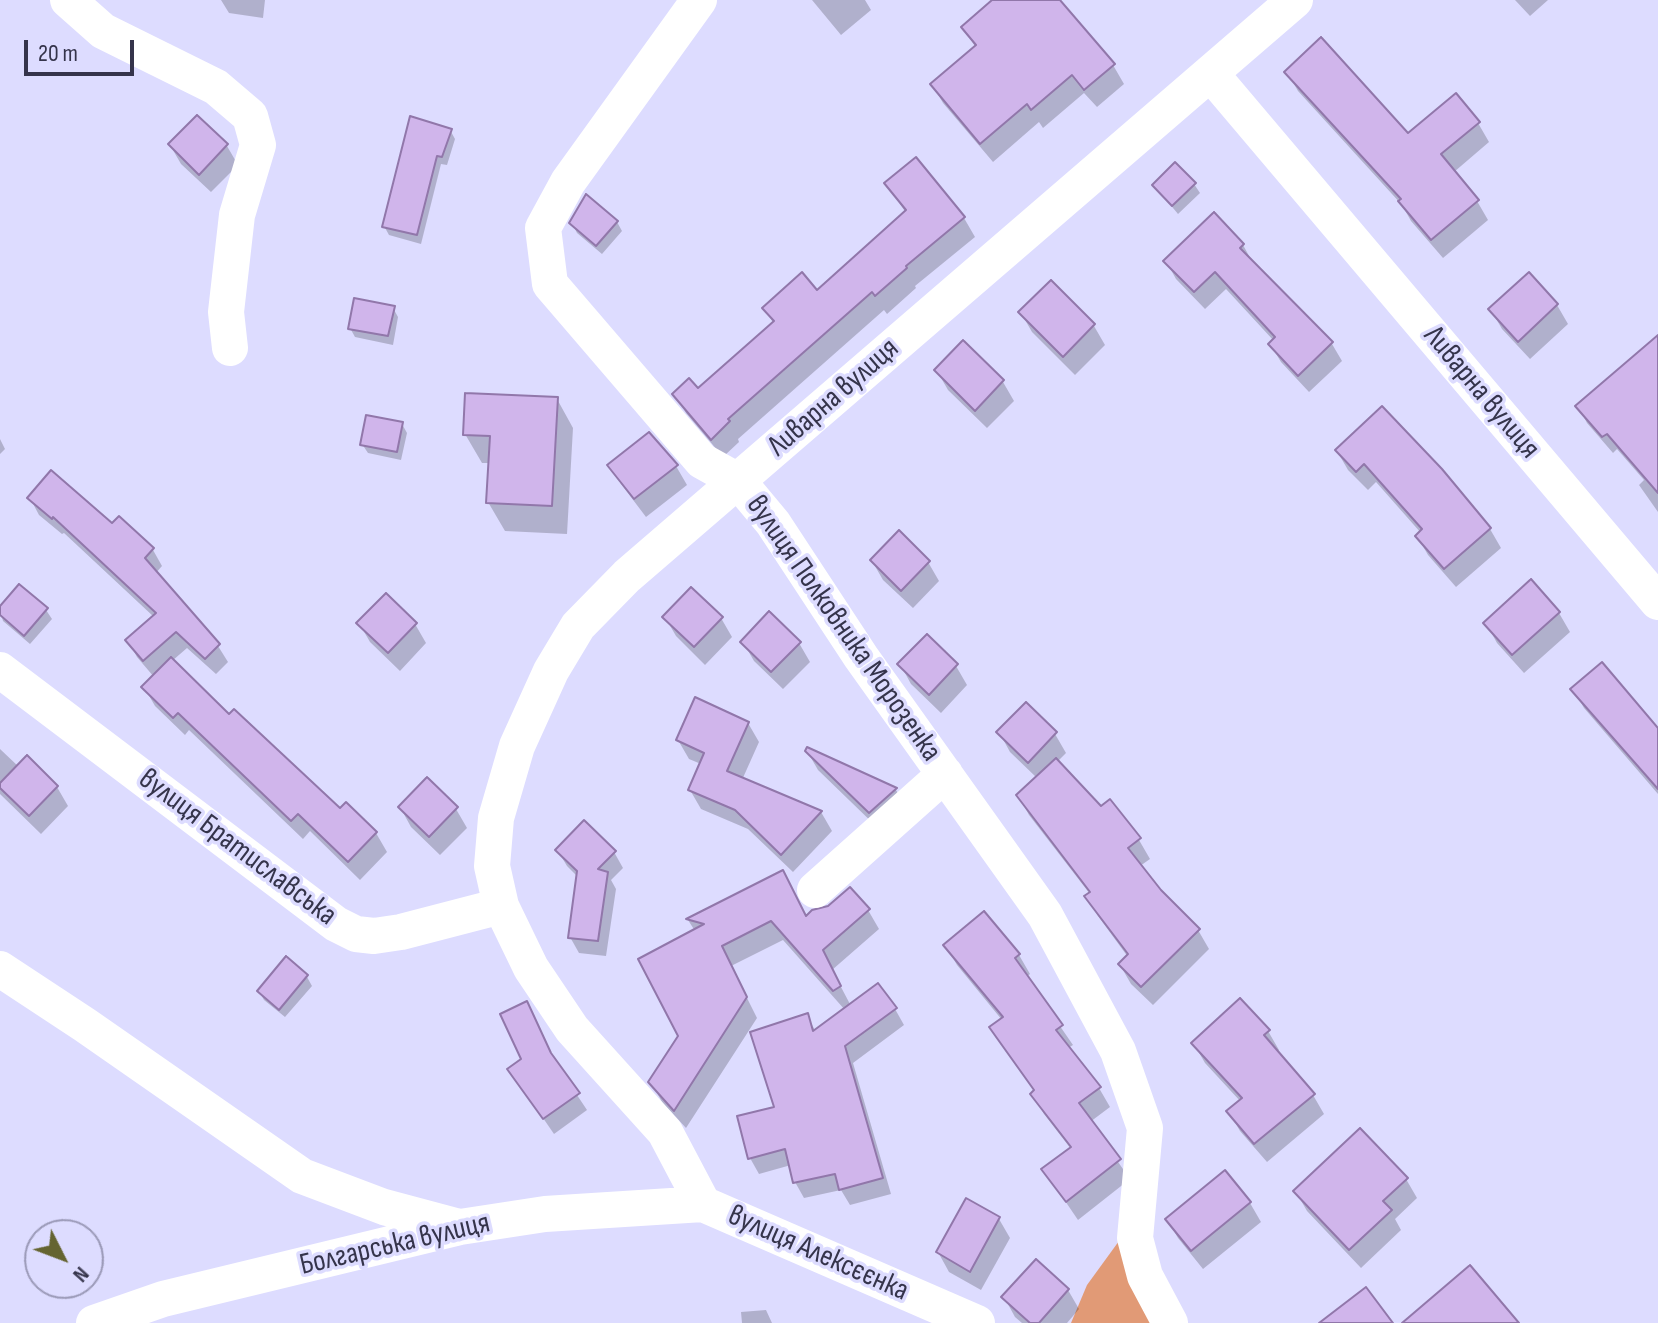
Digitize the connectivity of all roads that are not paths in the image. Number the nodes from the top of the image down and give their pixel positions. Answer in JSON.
{"nodes":[{"id":1,"x":68,"y":0,"type":"edge"},
{"id":2,"x":699,"y":0,"type":"edge"},
{"id":3,"x":1295,"y":0,"type":"edge"},
{"id":4,"x":1211,"y":74,"type":"junction"},
{"id":5,"x":230,"y":348,"type":"dead end"},
{"id":6,"x":738,"y":481,"type":"junction"},
{"id":7,"x":1658,"y":602,"type":"edge"},
{"id":8,"x":0,"y":670,"type":"edge"},
{"id":9,"x":945,"y":774,"type":"junction"},
{"id":10,"x":815,"y":890,"type":"dead end"},
{"id":11,"x":501,"y":906,"type":"junction"},
{"id":12,"x":0,"y":969,"type":"edge"},
{"id":13,"x":703,"y":1204,"type":"junction"},
{"id":14,"x":460,"y":1227,"type":"junction"},
{"id":15,"x":94,"y":1323,"type":"edge"},
{"id":16,"x":977,"y":1323,"type":"edge"},
{"id":17,"x":1170,"y":1323,"type":"edge"}],
"edges":[{"from":1,"to":5,"type":"street"},
{"from":2,"to":6,"type":"street","name":"вулиця Полковника Морозенка"},
{"from":3,"to":4,"type":"street","name":"Ливарна вулиця"},
{"from":4,"to":6,"type":"street","name":"Ливарна вулиця"},
{"from":4,"to":7,"type":"street","name":"Ливарна вулиця"},
{"from":6,"to":9,"type":"street","name":"вулиця Полковника Морозенка"},
{"from":6,"to":11,"type":"street","name":"Ливарна вулиця"},
{"from":8,"to":11,"type":"street","name":"вулиця Братиславська"},
{"from":9,"to":10,"type":"street"},
{"from":9,"to":17,"type":"street","name":"вулиця Полковника Морозенка"},
{"from":11,"to":13,"type":"street","name":"Ливарна вулиця"},
{"from":12,"to":14,"type":"street"},
{"from":13,"to":14,"type":"street","name":"Болгарська вулиця"},
{"from":13,"to":16,"type":"street","name":"вулиця Алексєєнка"},
{"from":14,"to":15,"type":"street","name":"Болгарська вулиця"}]}
